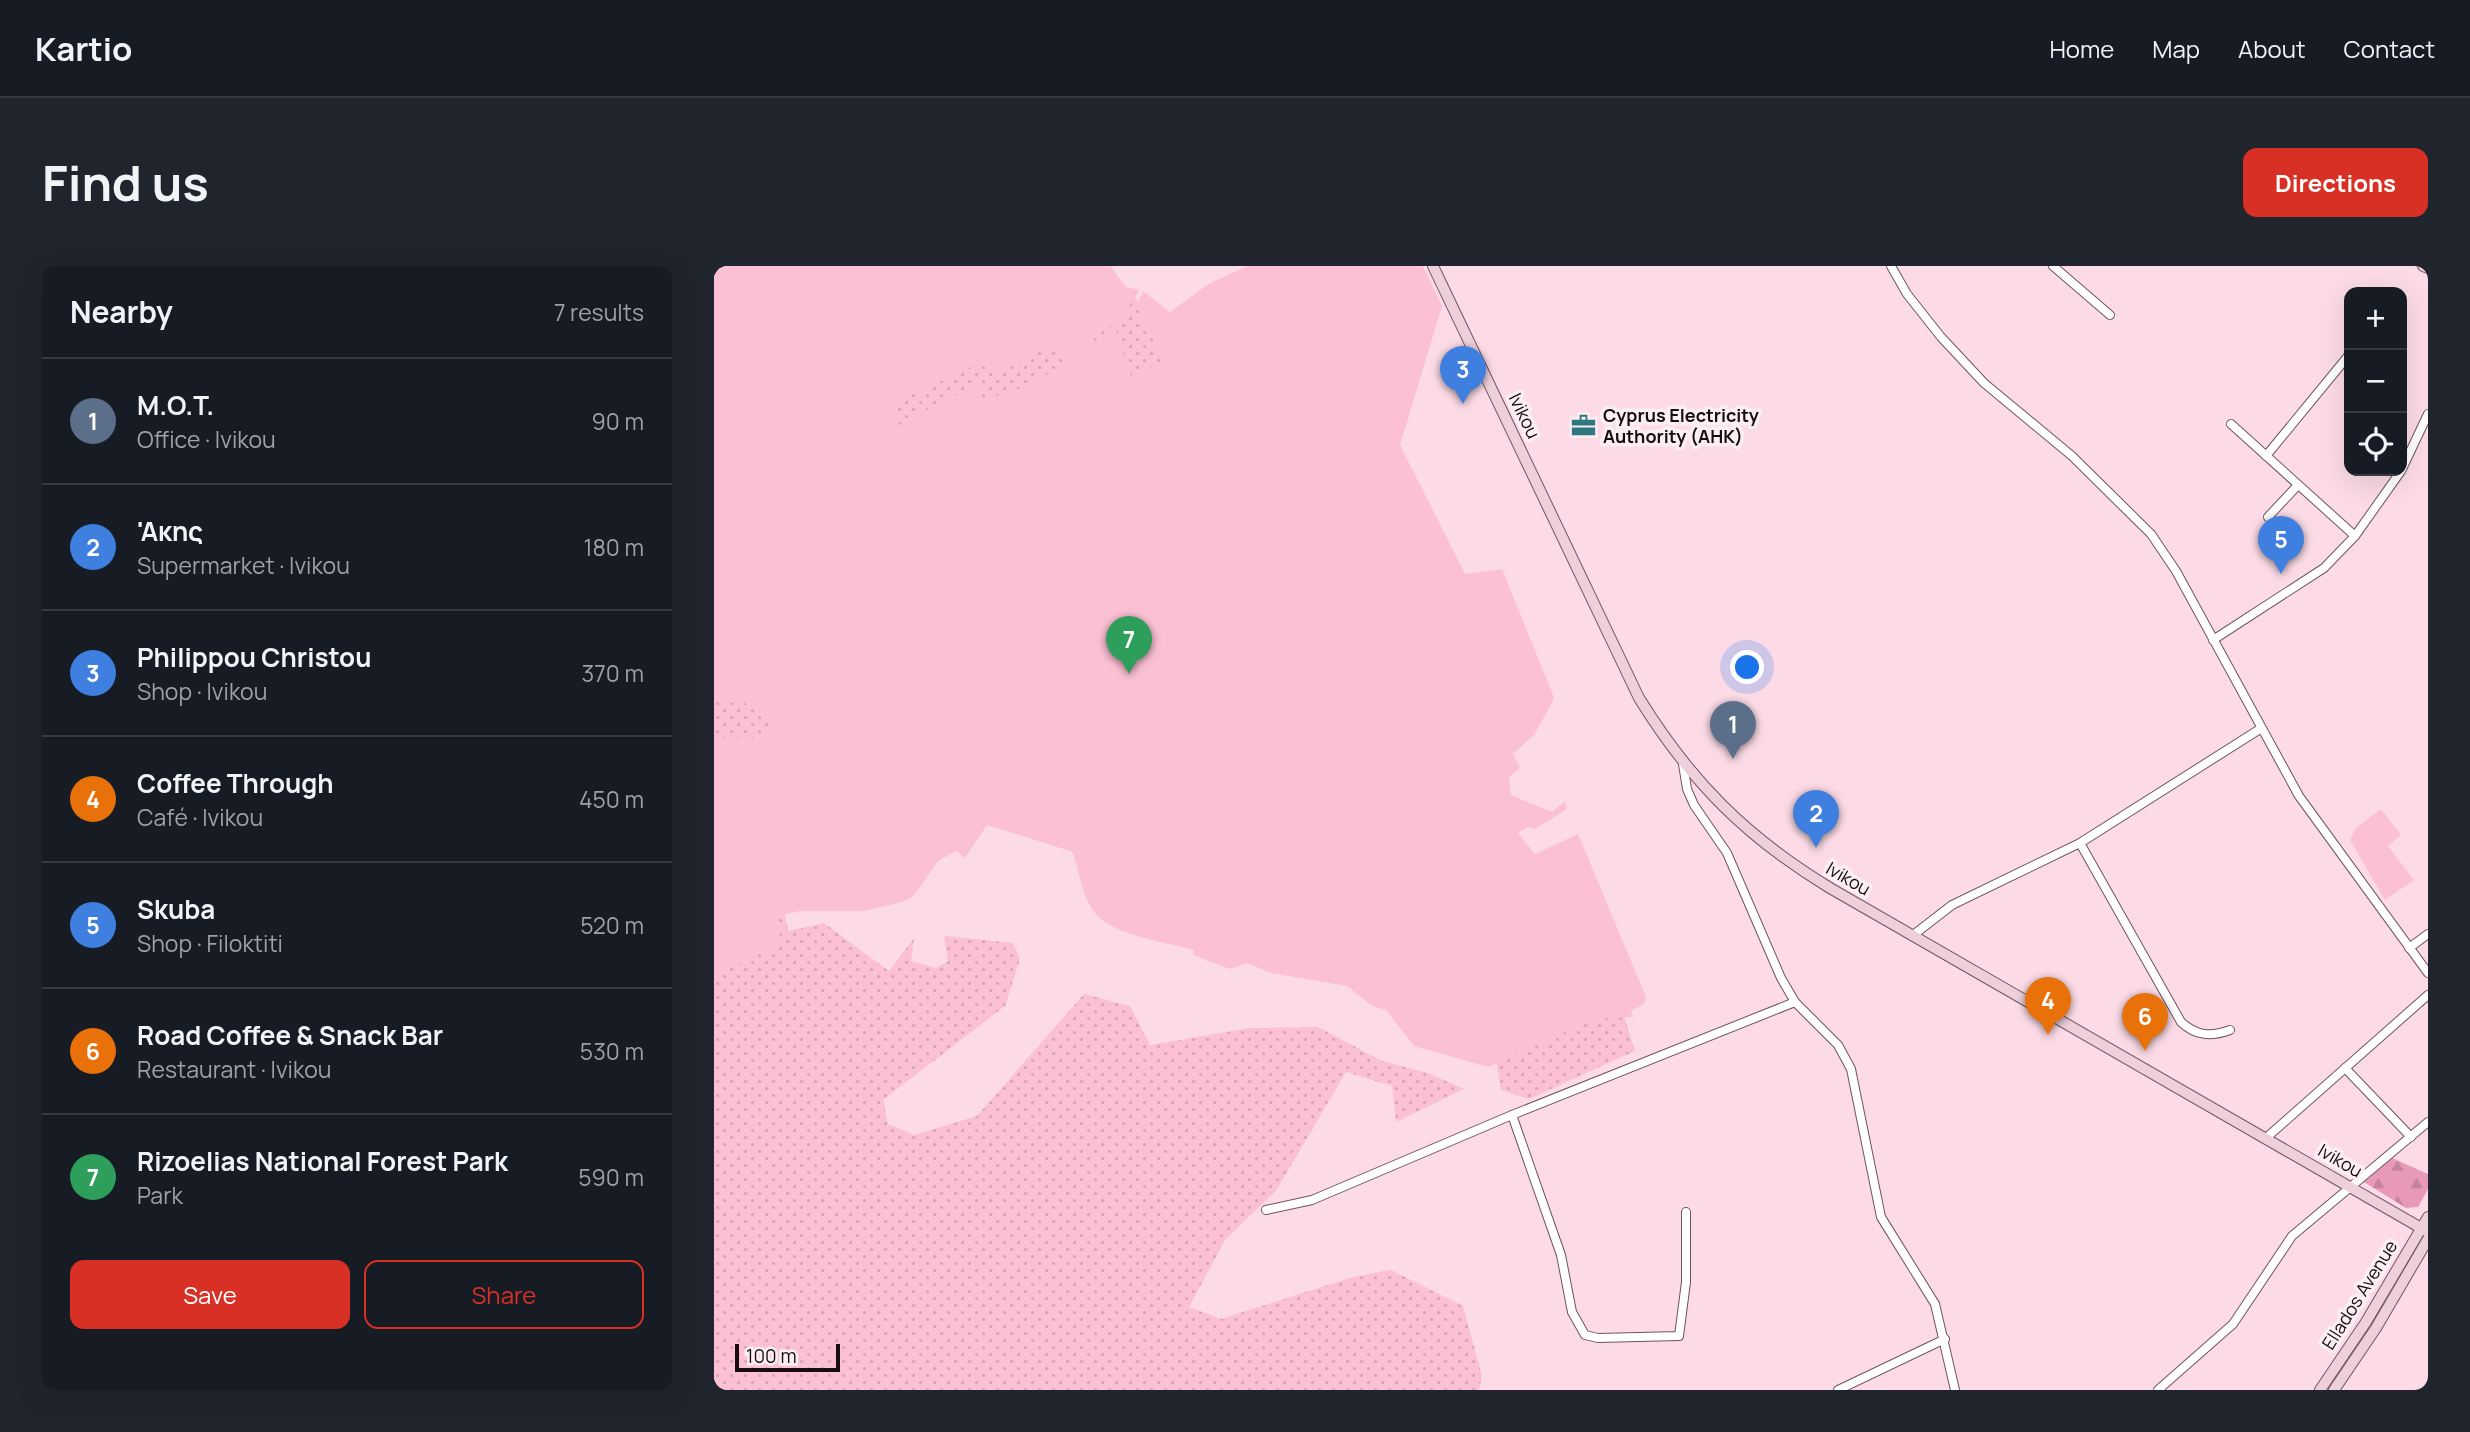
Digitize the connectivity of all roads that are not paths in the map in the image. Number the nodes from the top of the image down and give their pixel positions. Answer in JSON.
{"nodes":[{"id":1,"x":1433,"y":266,"type":"edge"},
{"id":2,"x":1891,"y":266,"type":"edge"},
{"id":3,"x":2053,"y":266,"type":"edge"},
{"id":4,"x":2423,"y":266,"type":"edge"},
{"id":5,"x":2428,"y":268,"type":"edge"},
{"id":6,"x":2110,"y":315,"type":"dead end"},
{"id":7,"x":2344,"y":361,"type":"edge"},
{"id":8,"x":2428,"y":414,"type":"edge"},
{"id":9,"x":2231,"y":424,"type":"dead end"},
{"id":10,"x":2266,"y":456,"type":"junction"},
{"id":11,"x":2407,"y":458,"type":"edge"},
{"id":12,"x":2397,"y":476,"type":"edge"},
{"id":13,"x":2298,"y":485,"type":"junction"},
{"id":14,"x":2267,"y":517,"type":"dead end"},
{"id":15,"x":2355,"y":536,"type":"junction"},
{"id":16,"x":2213,"y":640,"type":"junction"},
{"id":17,"x":2260,"y":729,"type":"junction"},
{"id":18,"x":1683,"y":764,"type":"junction"},
{"id":19,"x":2080,"y":843,"type":"junction"},
{"id":20,"x":2428,"y":933,"type":"edge"},
{"id":21,"x":1912,"y":936,"type":"junction"},
{"id":22,"x":2409,"y":948,"type":"junction"},
{"id":23,"x":2428,"y":973,"type":"edge"},
{"id":24,"x":2428,"y":995,"type":"edge"},
{"id":25,"x":1795,"y":1002,"type":"junction"},
{"id":26,"x":2230,"y":1030,"type":"dead end"},
{"id":27,"x":2345,"y":1068,"type":"junction"},
{"id":28,"x":1512,"y":1115,"type":"junction"},
{"id":29,"x":2428,"y":1122,"type":"edge"},
{"id":30,"x":2411,"y":1137,"type":"junction"},
{"id":31,"x":2266,"y":1138,"type":"junction"},
{"id":32,"x":2352,"y":1188,"type":"junction"},
{"id":33,"x":1266,"y":1210,"type":"dead end"},
{"id":34,"x":1686,"y":1212,"type":"dead end"},
{"id":35,"x":2428,"y":1217,"type":"edge"},
{"id":36,"x":2425,"y":1230,"type":"edge"},
{"id":37,"x":2428,"y":1239,"type":"edge"},
{"id":38,"x":1945,"y":1339,"type":"junction"},
{"id":39,"x":1838,"y":1390,"type":"edge"},
{"id":40,"x":1955,"y":1390,"type":"edge"},
{"id":41,"x":2158,"y":1390,"type":"edge"},
{"id":42,"x":2320,"y":1390,"type":"edge"},
{"id":43,"x":2334,"y":1390,"type":"edge"}],
"edges":[{"from":1,"to":18,"type":"street","name":"Ivikou"},
{"from":2,"to":16,"type":"street"},
{"from":3,"to":6,"type":"street"},
{"from":4,"to":5,"type":"street"},
{"from":7,"to":10,"type":"street"},
{"from":8,"to":11,"type":"street"},
{"from":9,"to":10,"type":"street"},
{"from":10,"to":13,"type":"street"},
{"from":12,"to":15,"type":"street"},
{"from":13,"to":14,"type":"street"},
{"from":13,"to":15,"type":"street"},
{"from":15,"to":16,"type":"street"},
{"from":16,"to":17,"type":"street"},
{"from":17,"to":19,"type":"street"},
{"from":17,"to":22,"type":"street"},
{"from":18,"to":21,"type":"street","name":"Ivikou"},
{"from":18,"to":25,"type":"street"},
{"from":19,"to":21,"type":"street"},
{"from":19,"to":26,"type":"street"},
{"from":20,"to":22,"type":"street"},
{"from":21,"to":31,"type":"street","name":"Ivikou"},
{"from":22,"to":23,"type":"street"},
{"from":24,"to":27,"type":"street"},
{"from":25,"to":28,"type":"street"},
{"from":25,"to":38,"type":"street"},
{"from":27,"to":30,"type":"street"},
{"from":27,"to":31,"type":"street"},
{"from":28,"to":33,"type":"street"},
{"from":28,"to":34,"type":"street"},
{"from":29,"to":30,"type":"street"},
{"from":30,"to":32,"type":"street"},
{"from":31,"to":32,"type":"street","name":"Ivikou"},
{"from":32,"to":36,"type":"street","name":"Ivikou"},
{"from":32,"to":41,"type":"street"},
{"from":35,"to":36,"type":"street","name":"Ellados Avenue"},
{"from":36,"to":42,"type":"street","name":"Ellados Avenue"},
{"from":37,"to":43,"type":"street","name":"Ellados Avenue"},
{"from":38,"to":39,"type":"street"},
{"from":38,"to":40,"type":"street"}]}
